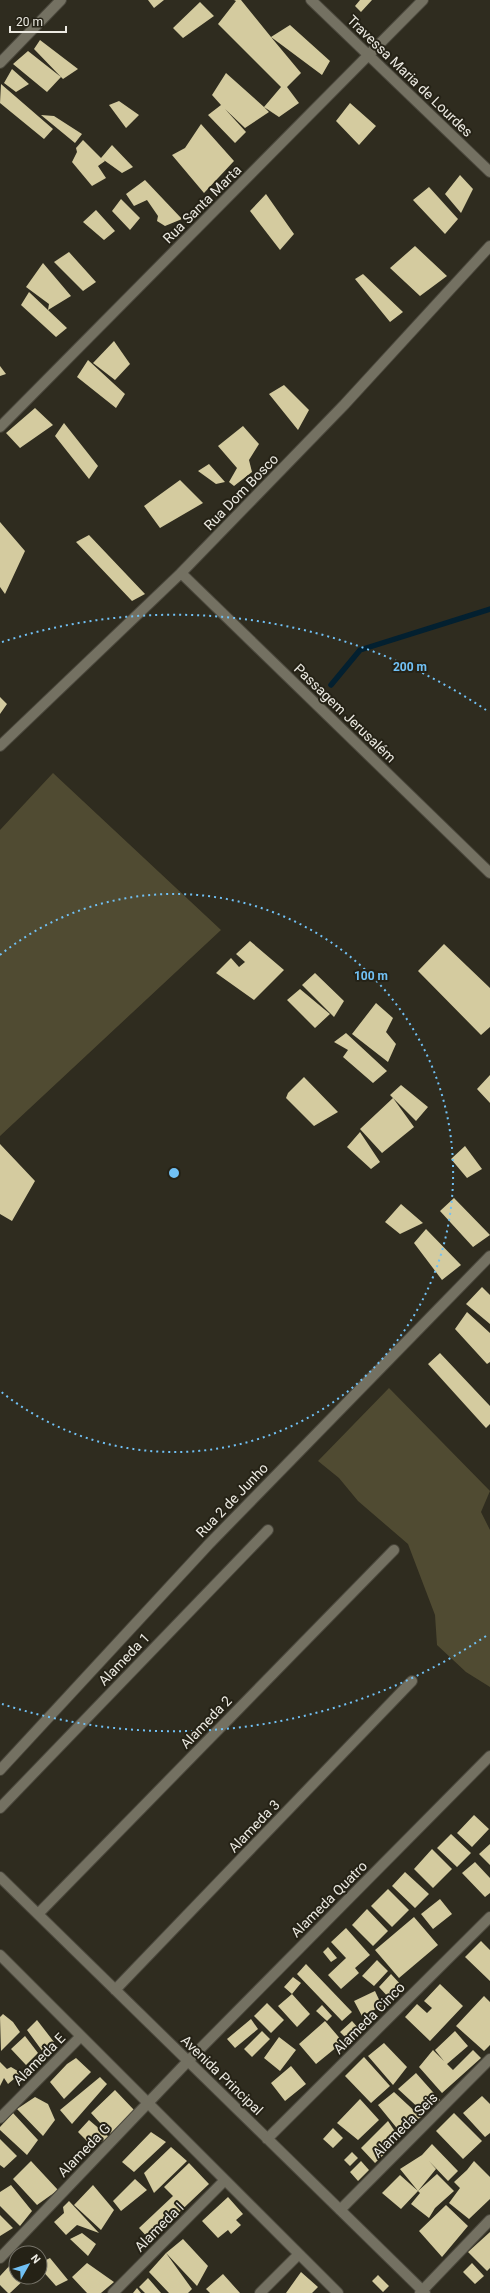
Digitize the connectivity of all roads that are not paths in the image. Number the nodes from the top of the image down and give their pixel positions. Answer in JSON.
{"nodes":[{"id":1,"x":61,"y":0,"type":"edge"},
{"id":2,"x":311,"y":0,"type":"edge"},
{"id":3,"x":423,"y":0,"type":"edge"},
{"id":4,"x":368,"y":56,"type":"junction"},
{"id":5,"x":0,"y":63,"type":"edge"},
{"id":6,"x":490,"y":172,"type":"edge"},
{"id":7,"x":490,"y":246,"type":"edge"},
{"id":8,"x":0,"y":427,"type":"edge"},
{"id":9,"x":181,"y":573,"type":"junction"},
{"id":10,"x":0,"y":746,"type":"edge"},
{"id":11,"x":490,"y":873,"type":"edge"},
{"id":12,"x":490,"y":1256,"type":"edge"},
{"id":13,"x":268,"y":1530,"type":"dead end"},
{"id":14,"x":394,"y":1550,"type":"dead end"},
{"id":15,"x":412,"y":1681,"type":"dead end"},
{"id":16,"x":490,"y":1756,"type":"edge"},
{"id":17,"x":0,"y":1770,"type":"edge"},
{"id":18,"x":0,"y":1808,"type":"edge"},
{"id":19,"x":0,"y":1877,"type":"edge"},
{"id":20,"x":38,"y":1914,"type":"junction"},
{"id":21,"x":490,"y":1916,"type":"edge"},
{"id":22,"x":0,"y":1956,"type":"edge"},
{"id":23,"x":115,"y":1990,"type":"junction"},
{"id":24,"x":81,"y":2036,"type":"junction"},
{"id":25,"x":490,"y":2059,"type":"edge"},
{"id":26,"x":188,"y":2061,"type":"junction"},
{"id":27,"x":149,"y":2104,"type":"junction"},
{"id":28,"x":0,"y":2118,"type":"edge"},
{"id":29,"x":267,"y":2139,"type":"junction"},
{"id":30,"x":225,"y":2180,"type":"junction"},
{"id":31,"x":340,"y":2210,"type":"junction"},
{"id":32,"x":490,"y":2220,"type":"edge"},
{"id":33,"x":299,"y":2254,"type":"junction"},
{"id":34,"x":0,"y":2258,"type":"edge"},
{"id":35,"x":423,"y":2292,"type":"edge"},
{"id":36,"x":113,"y":2293,"type":"edge"},
{"id":37,"x":260,"y":2293,"type":"edge"},
{"id":38,"x":338,"y":2293,"type":"edge"}],
"edges":[{"from":1,"to":5,"type":"street"},
{"from":2,"to":4,"type":"street","name":"Travessa Maria de Lourdes"},
{"from":3,"to":4,"type":"street","name":"Rua Santa Marta"},
{"from":4,"to":6,"type":"street","name":"Travessa Maria de Lourdes"},
{"from":4,"to":8,"type":"street","name":"Rua Santa Marta"},
{"from":7,"to":9,"type":"street","name":"Rua Dom Bosco"},
{"from":9,"to":10,"type":"street","name":"Rua Dom Bosco"},
{"from":9,"to":11,"type":"street","name":"Passagem Jerusalém"},
{"from":12,"to":17,"type":"street","name":"Rua 2 de Junho"},
{"from":13,"to":18,"type":"street","name":"Alameda 1"},
{"from":14,"to":20,"type":"street","name":"Alameda 2"},
{"from":15,"to":23,"type":"street","name":"Alameda 3"},
{"from":16,"to":26,"type":"street","name":"Alameda Quatro"},
{"from":19,"to":20,"type":"street","name":"Avenida Principal"},
{"from":20,"to":23,"type":"street","name":"Avenida Principal"},
{"from":21,"to":29,"type":"street","name":"Alameda Cinco"},
{"from":22,"to":24,"type":"street"},
{"from":23,"to":26,"type":"street","name":"Avenida Principal"},
{"from":24,"to":27,"type":"street"},
{"from":24,"to":28,"type":"street","name":"Alameda E"},
{"from":25,"to":31,"type":"street","name":"Alameda Seis"},
{"from":26,"to":27,"type":"street","name":"Alameda G"},
{"from":26,"to":29,"type":"street","name":"Avenida Principal"},
{"from":27,"to":30,"type":"street"},
{"from":27,"to":34,"type":"street","name":"Alameda G"},
{"from":29,"to":31,"type":"street","name":"Avenida Principal"},
{"from":30,"to":33,"type":"street"},
{"from":30,"to":36,"type":"street","name":"Alameda I"},
{"from":31,"to":35,"type":"street","name":"Avenida Principal"},
{"from":32,"to":35,"type":"street"},
{"from":33,"to":37,"type":"street"},
{"from":33,"to":38,"type":"street"}]}
